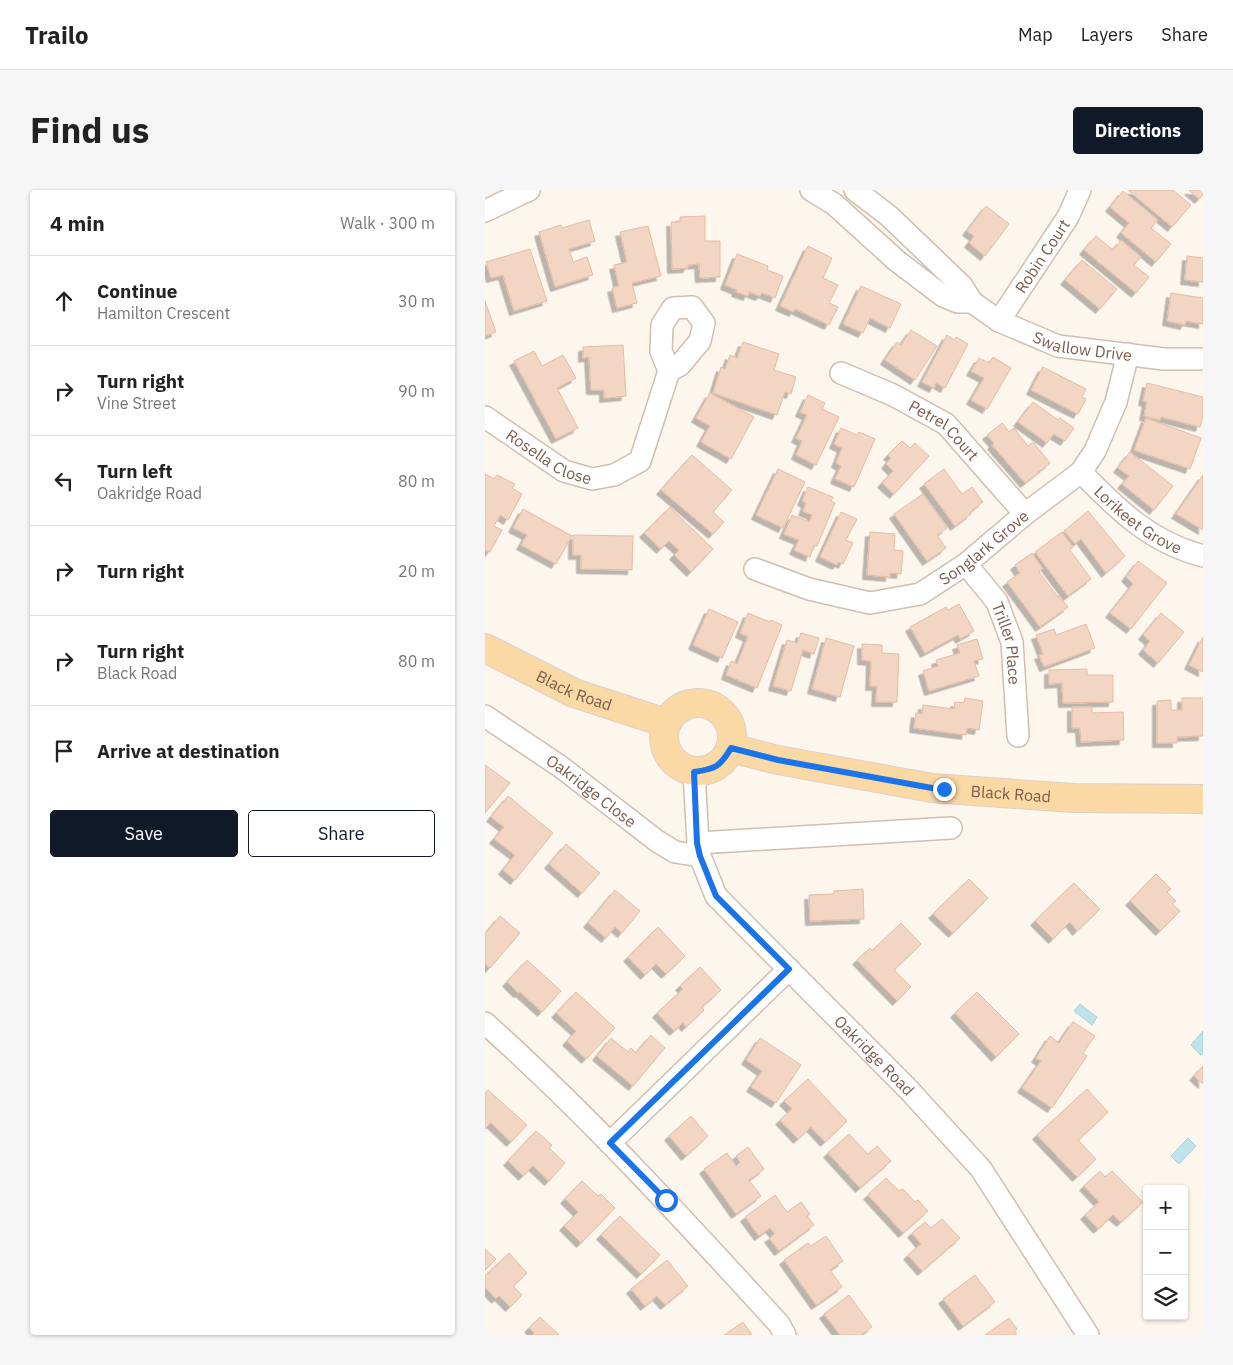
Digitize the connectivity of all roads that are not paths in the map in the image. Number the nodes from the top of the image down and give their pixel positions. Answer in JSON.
{"nodes":[{"id":1,"x":529,"y":190,"type":"edge"},
{"id":2,"x":811,"y":190,"type":"edge"},
{"id":3,"x":855,"y":190,"type":"edge"},
{"id":4,"x":1080,"y":190,"type":"edge"},
{"id":5,"x":485,"y":211,"type":"edge"},
{"id":6,"x":972,"y":302,"type":"junction"},
{"id":7,"x":999,"y":321,"type":"junction"},
{"id":8,"x":1128,"y":354,"type":"junction"},
{"id":9,"x":1203,"y":359,"type":"edge"},
{"id":10,"x":669,"y":371,"type":"dead end"},
{"id":11,"x":841,"y":373,"type":"dead end"},
{"id":12,"x":485,"y":417,"type":"edge"},
{"id":13,"x":1081,"y":472,"type":"junction"},
{"id":14,"x":1025,"y":514,"type":"junction"},
{"id":15,"x":1203,"y":556,"type":"edge"},
{"id":16,"x":966,"y":564,"type":"junction"},
{"id":17,"x":755,"y":569,"type":"dead end"},
{"id":18,"x":485,"y":648,"type":"edge"},
{"id":19,"x":485,"y":716,"type":"edge"},
{"id":20,"x":667,"y":723,"type":"junction"},
{"id":21,"x":1018,"y":736,"type":"dead end"},
{"id":22,"x":731,"y":748,"type":"junction"},
{"id":23,"x":694,"y":772,"type":"junction"},
{"id":24,"x":1203,"y":799,"type":"edge"},
{"id":25,"x":951,"y":828,"type":"dead end"},
{"id":26,"x":699,"y":850,"type":"junction"},
{"id":27,"x":789,"y":969,"type":"junction"},
{"id":28,"x":485,"y":1023,"type":"edge"},
{"id":29,"x":610,"y":1143,"type":"junction"},
{"id":30,"x":785,"y":1335,"type":"edge"},
{"id":31,"x":1087,"y":1335,"type":"edge"}],
"edges":[{"from":1,"to":5,"type":"street"},
{"from":2,"to":6,"type":"street","name":"Swallow Drive"},
{"from":3,"to":6,"type":"street","name":"Swallow Drive"},
{"from":4,"to":7,"type":"street","name":"Robin Court"},
{"from":6,"to":7,"type":"street","name":"Swallow Drive"},
{"from":7,"to":8,"type":"street","name":"Swallow Drive"},
{"from":8,"to":9,"type":"street","name":"Swallow Drive"},
{"from":8,"to":13,"type":"street","name":"Songlark Grove"},
{"from":10,"to":12,"type":"street","name":"Rosella Close"},
{"from":11,"to":14,"type":"street","name":"Petrel Court"},
{"from":13,"to":14,"type":"street","name":"Songlark Grove"},
{"from":13,"to":15,"type":"street","name":"Lorikeet Grove"},
{"from":14,"to":16,"type":"street","name":"Songlark Grove"},
{"from":16,"to":17,"type":"street","name":"Songlark Grove"},
{"from":16,"to":21,"type":"street","name":"Triller Place"},
{"from":18,"to":20,"type":"main road","name":"Black Road"},
{"from":19,"to":26,"type":"street","name":"Oakridge Close"},
{"from":20,"to":22,"type":"main road"},
{"from":20,"to":23,"type":"main road"},
{"from":22,"to":23,"type":"main road"},
{"from":22,"to":24,"type":"main road","name":"Black Road"},
{"from":23,"to":26,"type":"street","name":"Oakridge Road"},
{"from":25,"to":26,"type":"street"},
{"from":26,"to":27,"type":"street","name":"Oakridge Road"},
{"from":27,"to":29,"type":"street"},
{"from":27,"to":31,"type":"street","name":"Oakridge Road"},
{"from":28,"to":29,"type":"street"},
{"from":29,"to":30,"type":"street"}]}
